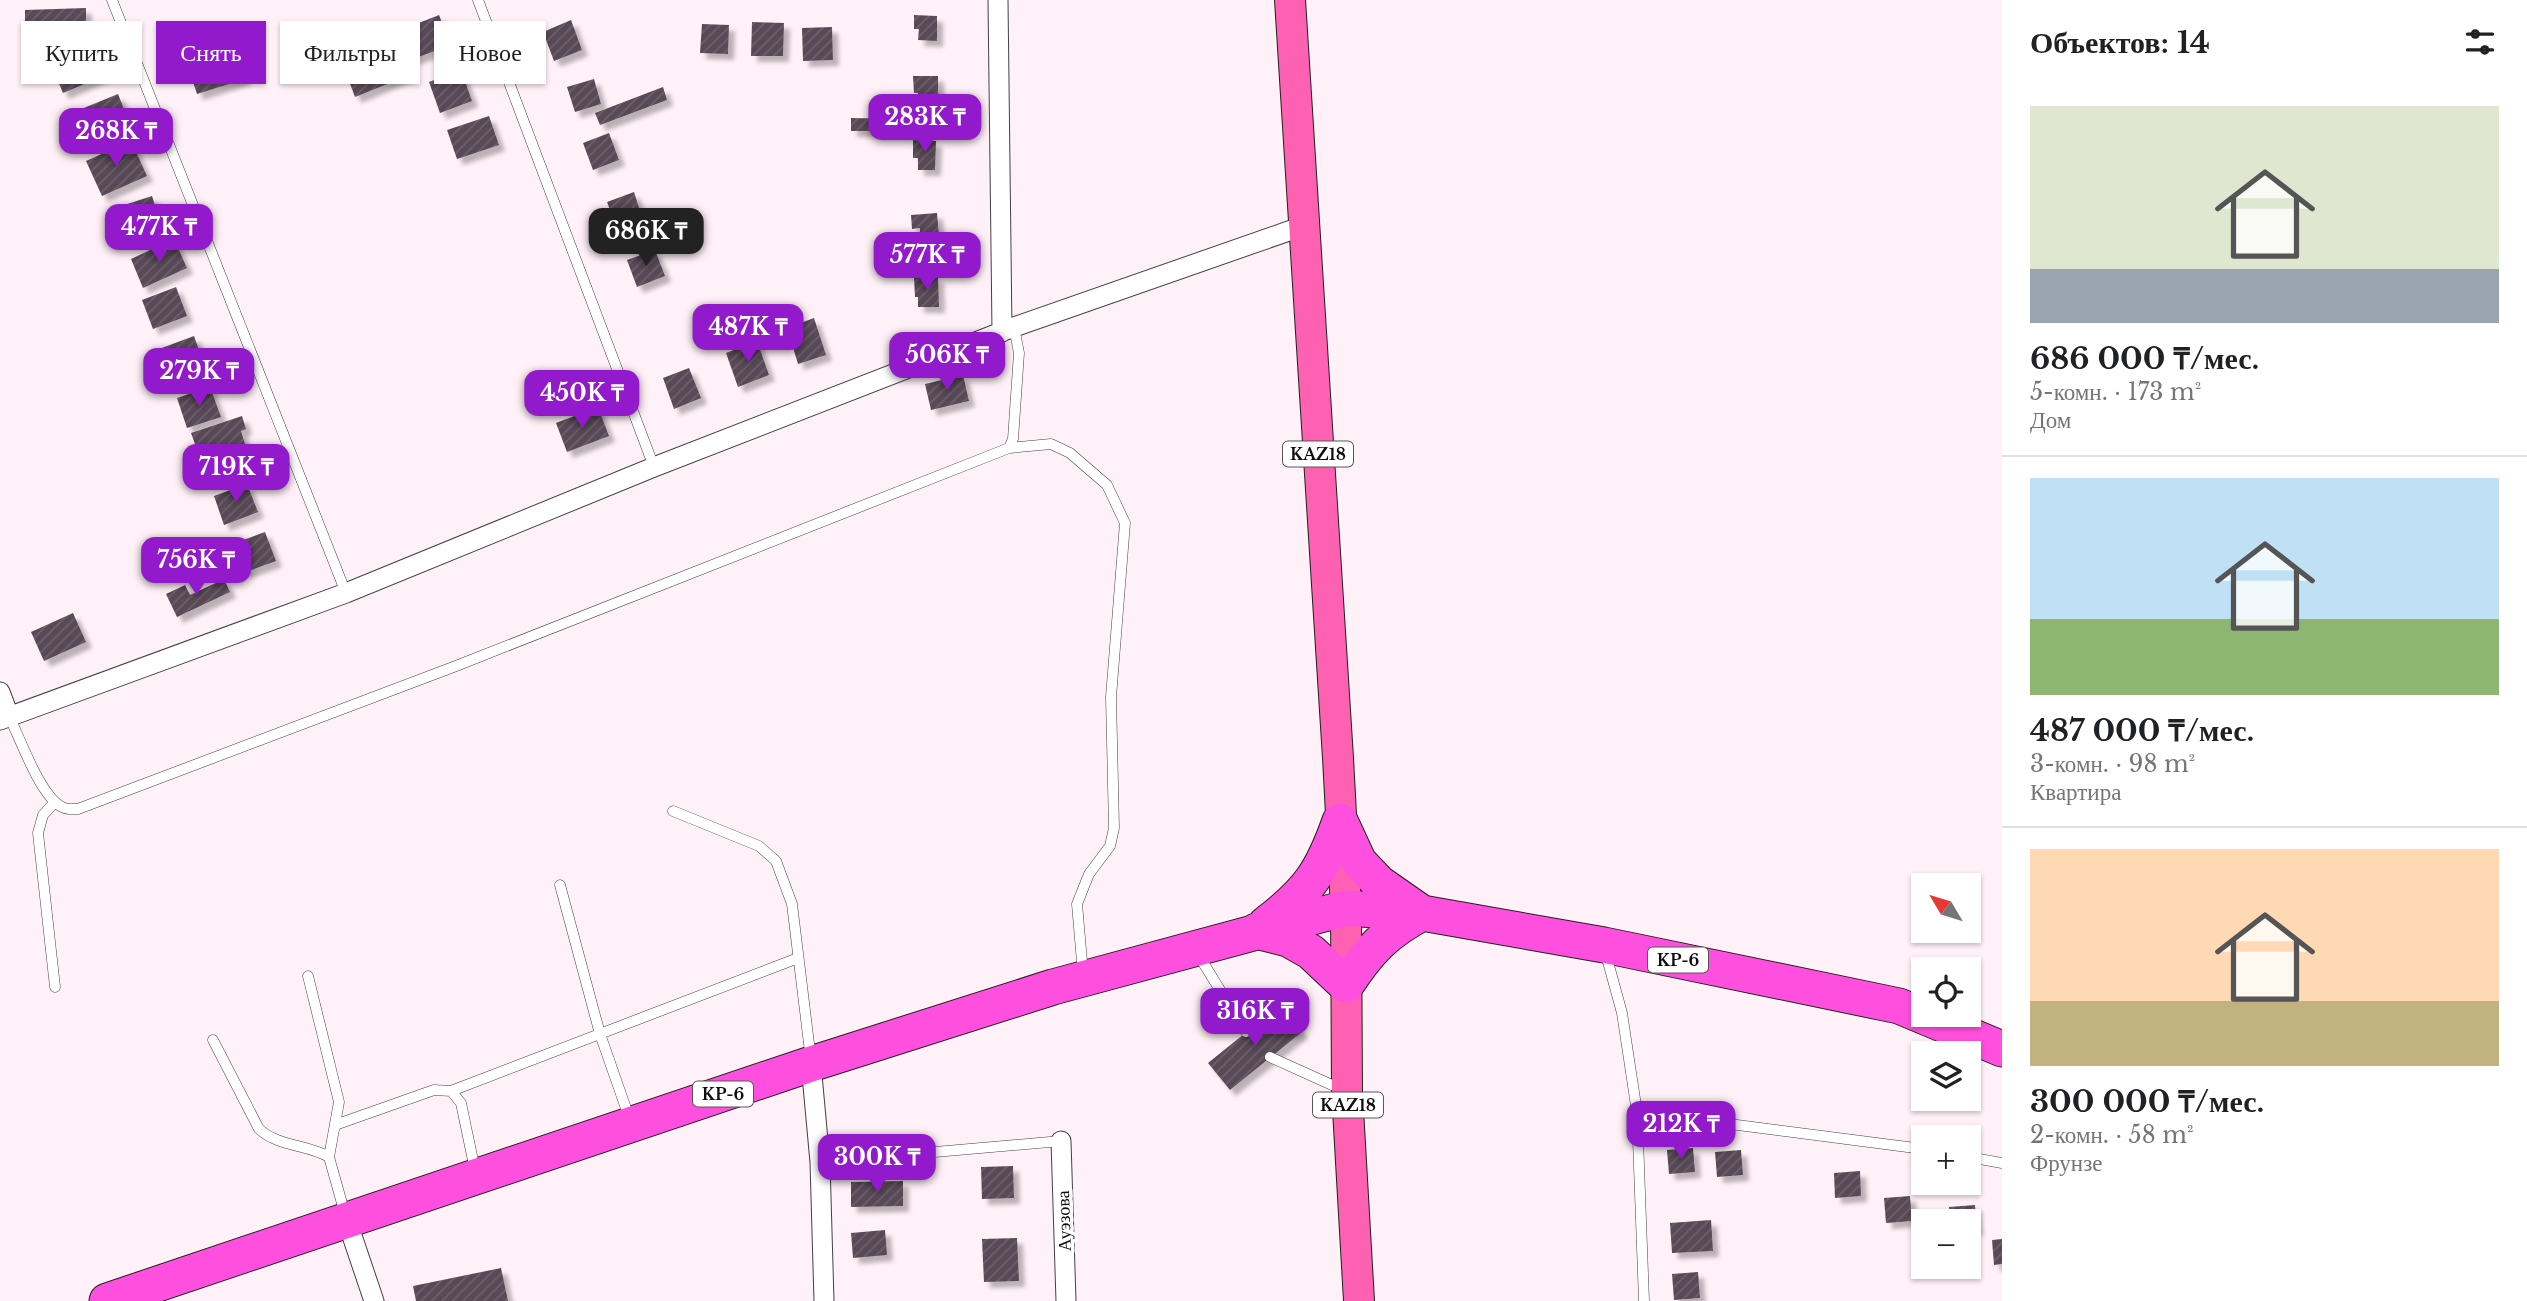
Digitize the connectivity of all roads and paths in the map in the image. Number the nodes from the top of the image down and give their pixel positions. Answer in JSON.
{"nodes":[{"id":1,"x":112,"y":0,"type":"edge"},
{"id":2,"x":478,"y":0,"type":"edge"},
{"id":3,"x":998,"y":0,"type":"edge"},
{"id":4,"x":1290,"y":0,"type":"edge"},
{"id":5,"x":1303,"y":226,"type":"junction"},
{"id":6,"x":1008,"y":329,"type":"junction"},
{"id":7,"x":1009,"y":448,"type":"junction"},
{"id":8,"x":654,"y":467,"type":"junction"},
{"id":9,"x":346,"y":593,"type":"junction"},
{"id":10,"x":0,"y":692,"type":"edge"},
{"id":11,"x":5,"y":718,"type":"edge"},
{"id":12,"x":55,"y":802,"type":"junction"},
{"id":13,"x":673,"y":811,"type":"dead end"},
{"id":14,"x":1340,"y":821,"type":"junction"},
{"id":15,"x":560,"y":885,"type":"dead end"},
{"id":16,"x":1346,"y":908,"type":"junction"},
{"id":17,"x":1422,"y":913,"type":"junction"},
{"id":18,"x":1256,"y":931,"type":"junction"},
{"id":19,"x":1604,"y":945,"type":"junction"},
{"id":20,"x":1195,"y":949,"type":"junction"},
{"id":21,"x":798,"y":958,"type":"junction"},
{"id":22,"x":308,"y":976,"type":"dead end"},
{"id":23,"x":1083,"y":979,"type":"junction"},
{"id":24,"x":1346,"y":985,"type":"junction"},
{"id":25,"x":55,"y":988,"type":"dead end"},
{"id":26,"x":1246,"y":1032,"type":"dead end"},
{"id":27,"x":600,"y":1034,"type":"junction"},
{"id":28,"x":213,"y":1040,"type":"dead end"},
{"id":29,"x":2002,"y":1049,"type":"edge"},
{"id":30,"x":1270,"y":1057,"type":"dead end"},
{"id":31,"x":811,"y":1064,"type":"junction"},
{"id":32,"x":451,"y":1091,"type":"junction"},
{"id":33,"x":1347,"y":1092,"type":"junction"},
{"id":34,"x":1637,"y":1112,"type":"junction"},
{"id":35,"x":335,"y":1125,"type":"junction"},
{"id":36,"x":631,"y":1125,"type":"junction"},
{"id":37,"x":1061,"y":1141,"type":"joint"},
{"id":38,"x":1911,"y":1147,"type":"edge"},
{"id":39,"x":329,"y":1157,"type":"junction"},
{"id":40,"x":1981,"y":1159,"type":"edge"},
{"id":41,"x":820,"y":1162,"type":"junction"},
{"id":42,"x":2002,"y":1163,"type":"edge"},
{"id":43,"x":477,"y":1177,"type":"junction"},
{"id":44,"x":347,"y":1221,"type":"junction"},
{"id":45,"x":116,"y":1300,"type":"edge"},
{"id":46,"x":374,"y":1301,"type":"edge"},
{"id":47,"x":824,"y":1301,"type":"edge"},
{"id":48,"x":1066,"y":1301,"type":"edge"},
{"id":49,"x":1359,"y":1301,"type":"edge"},
{"id":50,"x":1644,"y":1301,"type":"edge"}],
"edges":[{"from":1,"to":9,"type":"lane"},
{"from":2,"to":8,"type":"lane"},
{"from":3,"to":6,"type":"street"},
{"from":4,"to":5,"type":"main road","number":"KAZ18"},
{"from":5,"to":6,"type":"street"},
{"from":5,"to":14,"type":"main road","number":"KAZ18"},
{"from":6,"to":7,"type":"lane"},
{"from":6,"to":8,"type":"street"},
{"from":7,"to":12,"type":"lane"},
{"from":7,"to":23,"type":"lane"},
{"from":8,"to":9,"type":"street"},
{"from":9,"to":11,"type":"street"},
{"from":10,"to":11,"type":"street"},
{"from":11,"to":12,"type":"lane"},
{"from":12,"to":25,"type":"lane"},
{"from":13,"to":21,"type":"lane"},
{"from":14,"to":16,"type":"main road","number":"KAZ18"},
{"from":14,"to":17,"type":"highway"},
{"from":14,"to":18,"type":"highway"},
{"from":15,"to":27,"type":"lane"},
{"from":16,"to":17,"type":"highway","number":"KP-6"},
{"from":16,"to":18,"type":"highway","number":"KP-6"},
{"from":16,"to":24,"type":"main road","number":"KAZ18"},
{"from":17,"to":19,"type":"highway","number":"KP-6"},
{"from":17,"to":24,"type":"highway"},
{"from":18,"to":20,"type":"highway","number":"KP-6"},
{"from":18,"to":24,"type":"highway"},
{"from":19,"to":29,"type":"highway","number":"KP-6"},
{"from":19,"to":34,"type":"lane"},
{"from":20,"to":23,"type":"highway","number":"KP-6"},
{"from":20,"to":26,"type":"lane"},
{"from":21,"to":27,"type":"lane"},
{"from":21,"to":31,"type":"lane"},
{"from":22,"to":35,"type":"lane"},
{"from":23,"to":31,"type":"highway","number":"KP-6"},
{"from":24,"to":33,"type":"main road","number":"KAZ18"},
{"from":27,"to":32,"type":"lane"},
{"from":27,"to":36,"type":"lane"},
{"from":28,"to":39,"type":"lane"},
{"from":30,"to":33,"type":"lane"},
{"from":31,"to":36,"type":"highway","number":"KP-6"},
{"from":31,"to":41,"type":"street"},
{"from":32,"to":35,"type":"lane"},
{"from":32,"to":43,"type":"lane"},
{"from":33,"to":49,"type":"main road","number":"KAZ18"},
{"from":34,"to":38,"type":"lane"},
{"from":34,"to":50,"type":"lane"},
{"from":35,"to":39,"type":"lane"},
{"from":36,"to":43,"type":"highway","number":"KP-6"},
{"from":37,"to":41,"type":"lane"},
{"from":37,"to":48,"type":"street","name":"Ауэзова"},
{"from":39,"to":44,"type":"lane"},
{"from":40,"to":42,"type":"lane"},
{"from":41,"to":47,"type":"street"},
{"from":43,"to":44,"type":"highway","number":"KP-6"},
{"from":44,"to":45,"type":"highway","number":"KP-6"},
{"from":44,"to":46,"type":"street"}]}
